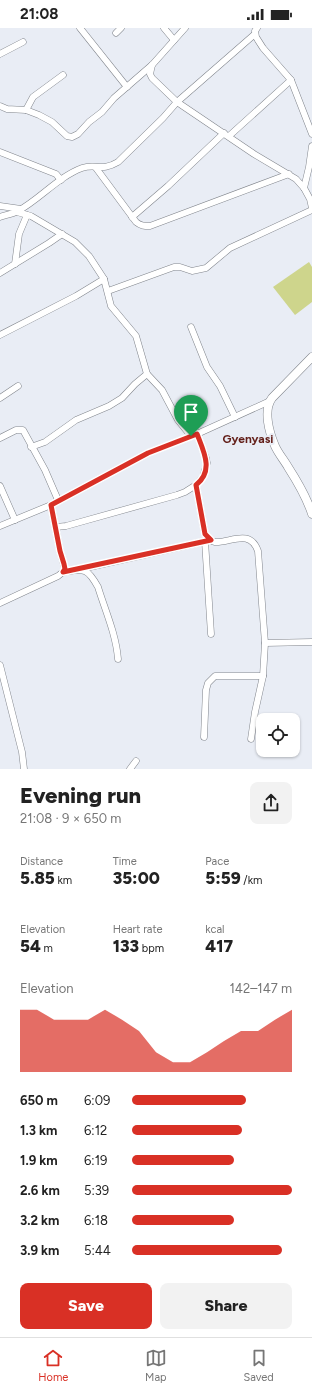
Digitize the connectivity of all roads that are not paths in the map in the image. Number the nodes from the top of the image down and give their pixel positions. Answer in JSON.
{"nodes":[{"id":1,"x":80,"y":28,"type":"edge"},
{"id":2,"x":121,"y":28,"type":"edge"},
{"id":3,"x":164,"y":28,"type":"edge"},
{"id":4,"x":185,"y":28,"type":"edge"},
{"id":5,"x":256,"y":31,"type":"edge"},
{"id":6,"x":116,"y":33,"type":"dead end"},
{"id":7,"x":174,"y":40,"type":"junction"},
{"id":8,"x":23,"y":42,"type":"dead end"},
{"id":9,"x":0,"y":54,"type":"edge"},
{"id":10,"x":152,"y":64,"type":"junction"},
{"id":11,"x":63,"y":75,"type":"dead end"},
{"id":12,"x":291,"y":80,"type":"junction"},
{"id":13,"x":127,"y":87,"type":"junction"},
{"id":14,"x":177,"y":102,"type":"junction"},
{"id":15,"x":0,"y":106,"type":"edge"},
{"id":16,"x":26,"y":110,"type":"junction"},
{"id":17,"x":312,"y":134,"type":"edge"},
{"id":18,"x":226,"y":135,"type":"junction"},
{"id":19,"x":312,"y":146,"type":"edge"},
{"id":20,"x":0,"y":152,"type":"edge"},
{"id":21,"x":96,"y":168,"type":"junction"},
{"id":22,"x":289,"y":174,"type":"junction"},
{"id":23,"x":61,"y":180,"type":"junction"},
{"id":24,"x":304,"y":188,"type":"junction"},
{"id":25,"x":27,"y":205,"type":"junction"},
{"id":26,"x":0,"y":206,"type":"edge"},
{"id":27,"x":312,"y":209,"type":"edge"},
{"id":28,"x":19,"y":210,"type":"junction"},
{"id":29,"x":29,"y":216,"type":"junction"},
{"id":30,"x":0,"y":217,"type":"edge"},
{"id":31,"x":132,"y":217,"type":"junction"},
{"id":32,"x":62,"y":234,"type":"junction"},
{"id":33,"x":15,"y":264,"type":"junction"},
{"id":34,"x":0,"y":273,"type":"edge"},
{"id":35,"x":104,"y":279,"type":"junction"},
{"id":36,"x":108,"y":291,"type":"junction"},
{"id":37,"x":191,"y":327,"type":"dead end"},
{"id":38,"x":0,"y":335,"type":"edge"},
{"id":39,"x":312,"y":357,"type":"edge"},
{"id":40,"x":147,"y":374,"type":"junction"},
{"id":41,"x":18,"y":386,"type":"dead end"},
{"id":42,"x":0,"y":398,"type":"edge"},
{"id":43,"x":270,"y":401,"type":"junction"},
{"id":44,"x":235,"y":417,"type":"junction"},
{"id":45,"x":194,"y":435,"type":"junction"},
{"id":46,"x":0,"y":438,"type":"edge"},
{"id":47,"x":32,"y":447,"type":"junction"},
{"id":48,"x":196,"y":485,"type":"junction"},
{"id":49,"x":0,"y":486,"type":"edge"},
{"id":50,"x":58,"y":500,"type":"junction"},
{"id":51,"x":51,"y":505,"type":"junction"},
{"id":52,"x":312,"y":514,"type":"edge"},
{"id":53,"x":15,"y":520,"type":"junction"},
{"id":54,"x":0,"y":526,"type":"edge"},
{"id":55,"x":56,"y":527,"type":"junction"},
{"id":56,"x":208,"y":541,"type":"junction"},
{"id":57,"x":81,"y":569,"type":"junction"},
{"id":58,"x":63,"y":572,"type":"junction"},
{"id":59,"x":0,"y":603,"type":"edge"},
{"id":60,"x":212,"y":634,"type":"dead end"},
{"id":61,"x":312,"y":642,"type":"edge"},
{"id":62,"x":265,"y":643,"type":"junction"},
{"id":63,"x":118,"y":659,"type":"dead end"},
{"id":64,"x":0,"y":665,"type":"edge"},
{"id":65,"x":264,"y":676,"type":"junction"},
{"id":66,"x":204,"y":737,"type":"dead end"},
{"id":67,"x":251,"y":739,"type":"dead end"},
{"id":68,"x":136,"y":761,"type":"dead end"},
{"id":69,"x":24,"y":769,"type":"edge"},
{"id":70,"x":130,"y":769,"type":"edge"}],
"edges":[{"from":1,"to":13,"type":"street"},
{"from":2,"to":6,"type":"street"},
{"from":3,"to":7,"type":"street"},
{"from":4,"to":7,"type":"street"},
{"from":5,"to":12,"type":"street"},
{"from":5,"to":14,"type":"street"},
{"from":7,"to":10,"type":"street"},
{"from":8,"to":9,"type":"street"},
{"from":10,"to":13,"type":"street"},
{"from":10,"to":14,"type":"street"},
{"from":11,"to":16,"type":"street"},
{"from":12,"to":17,"type":"street"},
{"from":12,"to":18,"type":"street"},
{"from":13,"to":16,"type":"street"},
{"from":14,"to":18,"type":"street"},
{"from":14,"to":21,"type":"street"},
{"from":15,"to":16,"type":"street"},
{"from":18,"to":22,"type":"street"},
{"from":18,"to":31,"type":"street"},
{"from":19,"to":24,"type":"street"},
{"from":20,"to":23,"type":"street"},
{"from":21,"to":23,"type":"street"},
{"from":21,"to":31,"type":"street"},
{"from":22,"to":24,"type":"street"},
{"from":22,"to":31,"type":"street"},
{"from":23,"to":25,"type":"street"},
{"from":24,"to":27,"type":"street"},
{"from":25,"to":28,"type":"street"},
{"from":25,"to":29,"type":"street"},
{"from":26,"to":28,"type":"street"},
{"from":27,"to":36,"type":"street"},
{"from":28,"to":29,"type":"street"},
{"from":28,"to":30,"type":"street"},
{"from":29,"to":32,"type":"street"},
{"from":29,"to":33,"type":"street"},
{"from":32,"to":33,"type":"street"},
{"from":32,"to":35,"type":"street"},
{"from":33,"to":34,"type":"street"},
{"from":35,"to":36,"type":"street"},
{"from":35,"to":38,"type":"street"},
{"from":36,"to":40,"type":"street"},
{"from":37,"to":44,"type":"street"},
{"from":39,"to":43,"type":"street"},
{"from":40,"to":45,"type":"street"},
{"from":40,"to":47,"type":"street"},
{"from":41,"to":42,"type":"street"},
{"from":43,"to":44,"type":"street"},
{"from":43,"to":52,"type":"street"},
{"from":44,"to":45,"type":"street"},
{"from":45,"to":48,"type":"street"},
{"from":45,"to":50,"type":"street"},
{"from":46,"to":47,"type":"street"},
{"from":47,"to":50,"type":"street"},
{"from":48,"to":55,"type":"street"},
{"from":48,"to":56,"type":"street"},
{"from":49,"to":53,"type":"street"},
{"from":50,"to":51,"type":"street"},
{"from":51,"to":53,"type":"street"},
{"from":51,"to":55,"type":"street"},
{"from":53,"to":54,"type":"street"},
{"from":55,"to":58,"type":"street"},
{"from":56,"to":57,"type":"street"},
{"from":56,"to":60,"type":"street"},
{"from":56,"to":62,"type":"street"},
{"from":57,"to":58,"type":"street"},
{"from":57,"to":63,"type":"street"},
{"from":58,"to":59,"type":"street"},
{"from":61,"to":62,"type":"street"},
{"from":62,"to":65,"type":"street"},
{"from":64,"to":69,"type":"street"},
{"from":65,"to":66,"type":"street"},
{"from":65,"to":67,"type":"street"},
{"from":68,"to":70,"type":"street"}]}
